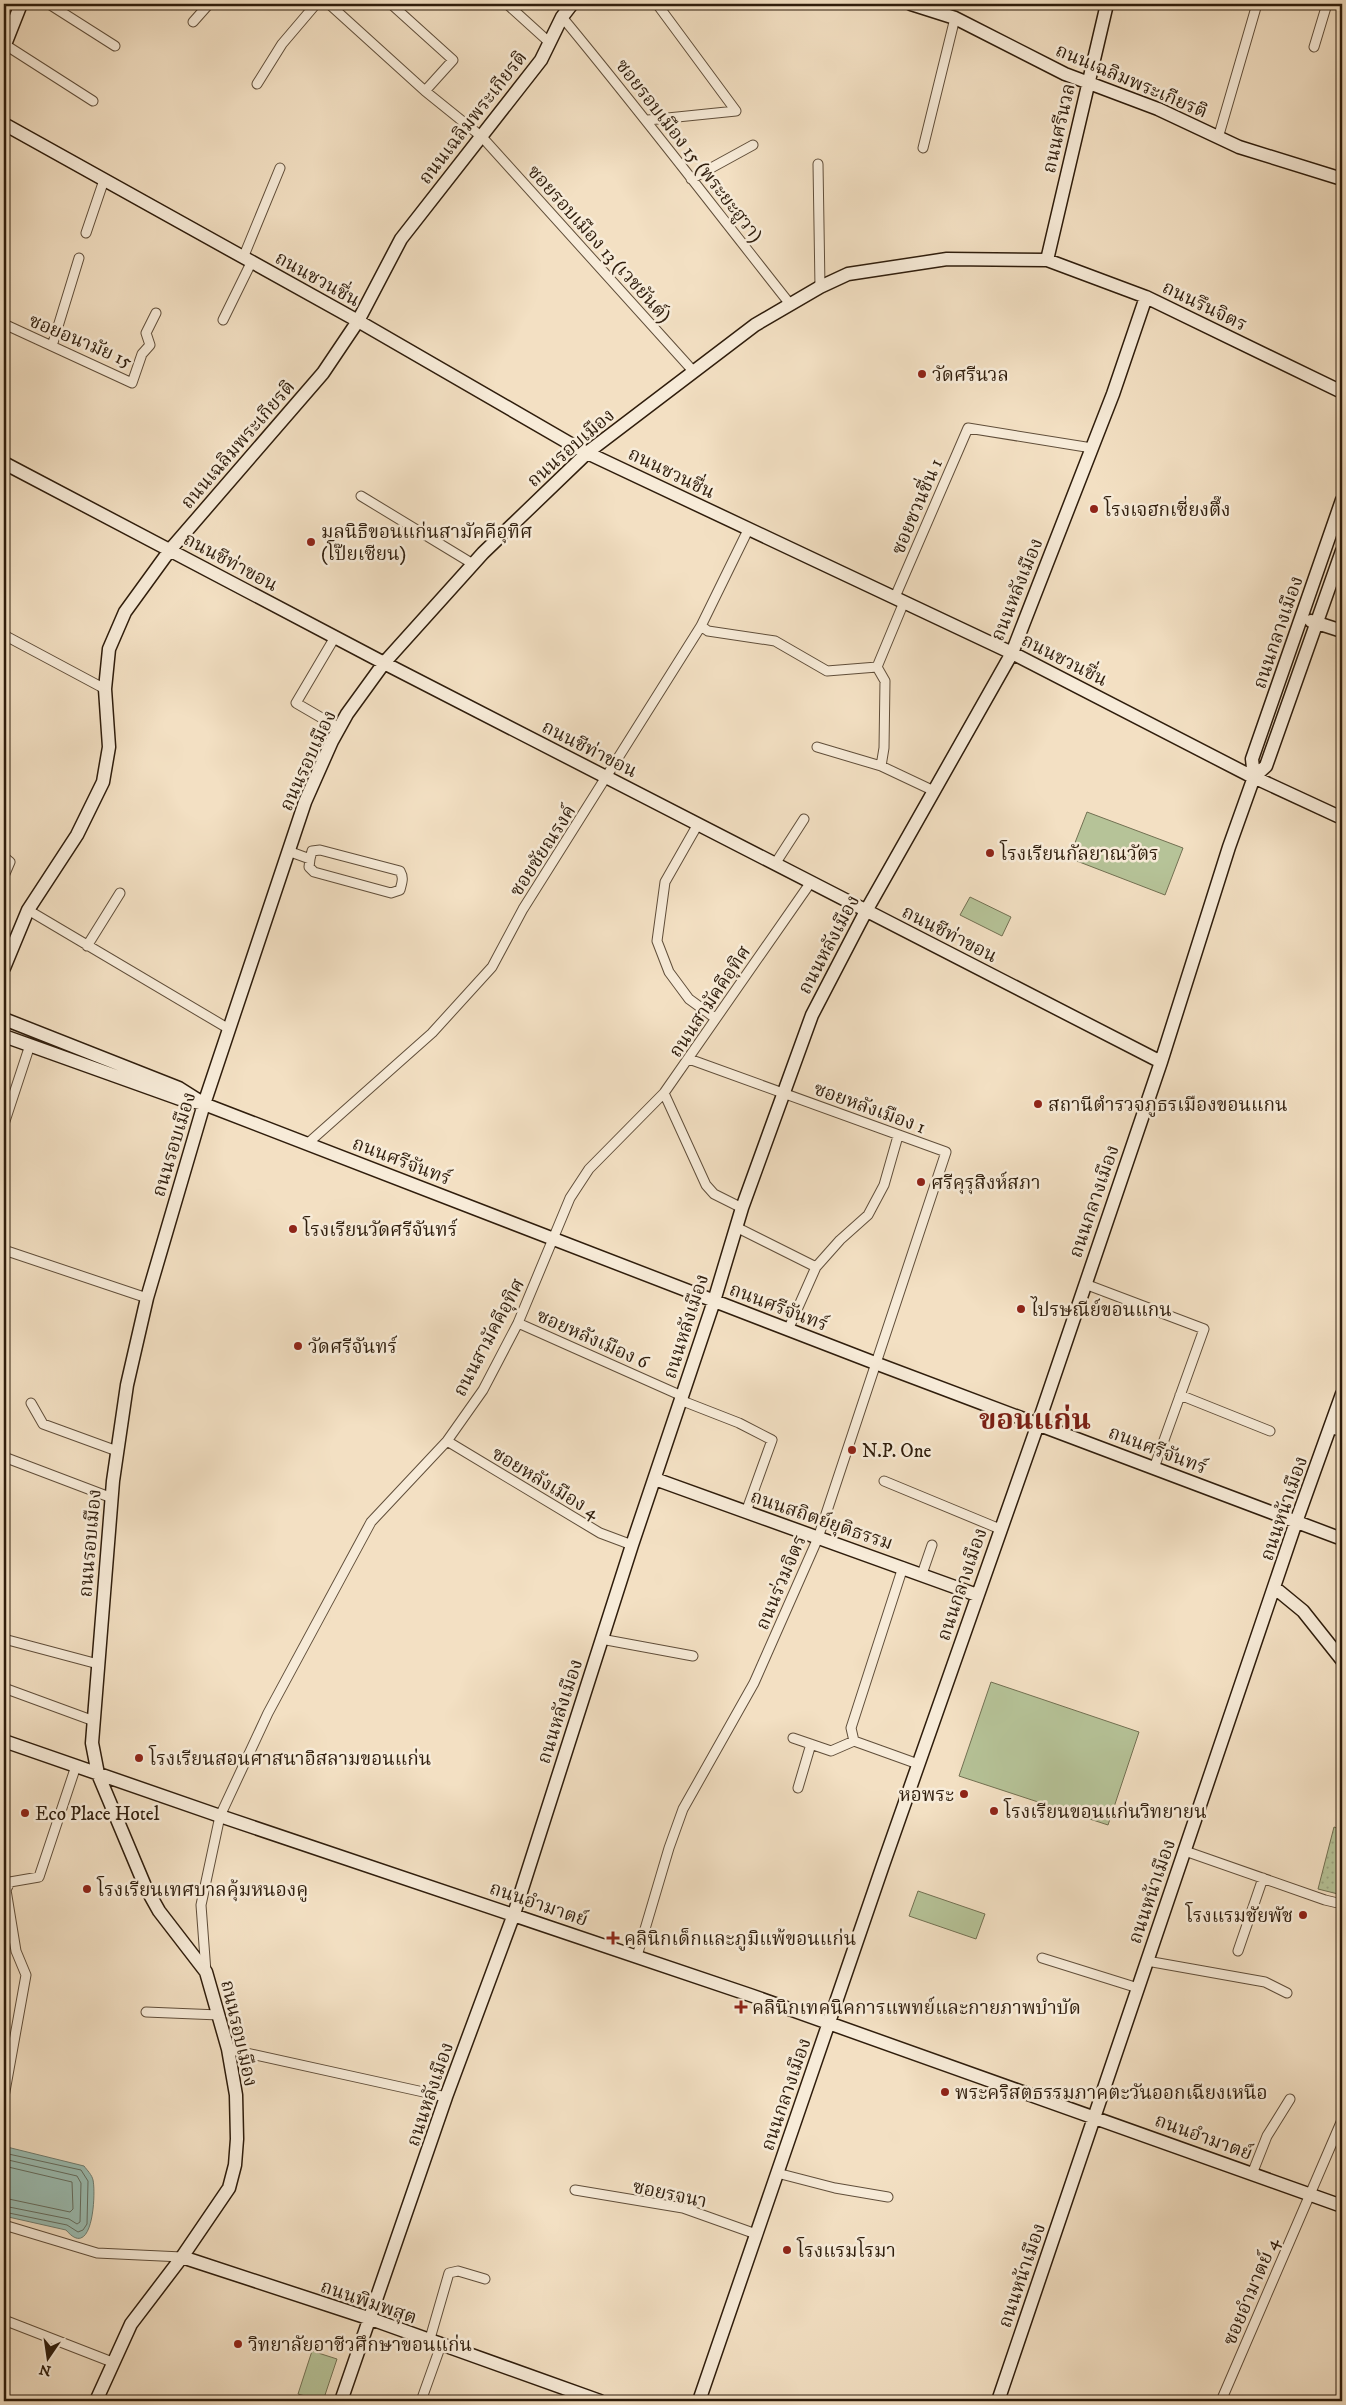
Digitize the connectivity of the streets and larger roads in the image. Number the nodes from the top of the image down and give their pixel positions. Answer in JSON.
{"nodes":[{"id":1,"x":21,"y":4,"type":"edge"},
{"id":2,"x":48,"y":4,"type":"edge"},
{"id":3,"x":208,"y":4,"type":"edge"},
{"id":4,"x":316,"y":4,"type":"edge"},
{"id":5,"x":329,"y":4,"type":"edge"},
{"id":6,"x":391,"y":4,"type":"edge"},
{"id":7,"x":507,"y":4,"type":"edge"},
{"id":8,"x":572,"y":4,"type":"edge"},
{"id":9,"x":657,"y":4,"type":"edge"},
{"id":10,"x":911,"y":4,"type":"edge"},
{"id":11,"x":1107,"y":4,"type":"edge"},
{"id":12,"x":1257,"y":4,"type":"edge"},
{"id":13,"x":1327,"y":4,"type":"edge"},
{"id":14,"x":562,"y":16,"type":"junction"},
{"id":15,"x":954,"y":18,"type":"junction"},
{"id":16,"x":194,"y":22,"type":"dead end"},
{"id":17,"x":5,"y":40,"type":"edge"},
{"id":18,"x":550,"y":43,"type":"junction"},
{"id":19,"x":115,"y":46,"type":"dead end"},
{"id":20,"x":1314,"y":47,"type":"dead end"},
{"id":21,"x":1088,"y":83,"type":"junction"},
{"id":22,"x":257,"y":84,"type":"dead end"},
{"id":23,"x":425,"y":91,"type":"junction"},
{"id":24,"x":93,"y":100,"type":"dead end"},
{"id":25,"x":648,"y":120,"type":"junction"},
{"id":26,"x":4,"y":124,"type":"edge"},
{"id":27,"x":482,"y":137,"type":"junction"},
{"id":28,"x":1218,"y":138,"type":"junction"},
{"id":29,"x":753,"y":145,"type":"dead end"},
{"id":30,"x":923,"y":148,"type":"dead end"},
{"id":31,"x":818,"y":164,"type":"dead end"},
{"id":32,"x":280,"y":168,"type":"dead end"},
{"id":33,"x":691,"y":179,"type":"junction"},
{"id":34,"x":1342,"y":179,"type":"edge"},
{"id":35,"x":104,"y":180,"type":"junction"},
{"id":36,"x":86,"y":233,"type":"dead end"},
{"id":37,"x":78,"y":258,"type":"dead end"},
{"id":38,"x":1047,"y":260,"type":"junction"},
{"id":39,"x":247,"y":261,"type":"junction"},
{"id":40,"x":820,"y":287,"type":"junction"},
{"id":41,"x":1146,"y":297,"type":"junction"},
{"id":42,"x":790,"y":304,"type":"junction"},
{"id":43,"x":156,"y":313,"type":"dead end"},
{"id":44,"x":223,"y":320,"type":"dead end"},
{"id":45,"x":358,"y":321,"type":"junction"},
{"id":46,"x":4,"y":324,"type":"edge"},
{"id":47,"x":52,"y":346,"type":"junction"},
{"id":48,"x":694,"y":372,"type":"junction"},
{"id":49,"x":1342,"y":392,"type":"edge"},
{"id":50,"x":1092,"y":448,"type":"junction"},
{"id":51,"x":588,"y":452,"type":"junction"},
{"id":52,"x":4,"y":463,"type":"edge"},
{"id":53,"x":361,"y":496,"type":"dead end"},
{"id":54,"x":1342,"y":500,"type":"edge"},
{"id":55,"x":748,"y":530,"type":"junction"},
{"id":56,"x":170,"y":550,"type":"junction"},
{"id":57,"x":1342,"y":551,"type":"edge"},
{"id":58,"x":472,"y":564,"type":"junction"},
{"id":59,"x":899,"y":600,"type":"junction"},
{"id":60,"x":1301,"y":617,"type":"junction"},
{"id":61,"x":1318,"y":623,"type":"junction"},
{"id":62,"x":701,"y":626,"type":"junction"},
{"id":63,"x":1342,"y":631,"type":"edge"},
{"id":64,"x":4,"y":635,"type":"edge"},
{"id":65,"x":335,"y":637,"type":"junction"},
{"id":66,"x":1012,"y":653,"type":"junction"},
{"id":67,"x":384,"y":663,"type":"junction"},
{"id":68,"x":877,"y":667,"type":"junction"},
{"id":69,"x":105,"y":690,"type":"junction"},
{"id":70,"x":339,"y":728,"type":"junction"},
{"id":71,"x":817,"y":747,"type":"dead end"},
{"id":72,"x":881,"y":766,"type":"junction"},
{"id":73,"x":1254,"y":777,"type":"junction"},
{"id":74,"x":607,"y":778,"type":"junction"},
{"id":75,"x":934,"y":791,"type":"junction"},
{"id":76,"x":1342,"y":818,"type":"edge"},
{"id":77,"x":804,"y":819,"type":"dead end"},
{"id":78,"x":698,"y":824,"type":"junction"},
{"id":79,"x":288,"y":851,"type":"junction"},
{"id":80,"x":7,"y":859,"type":"edge"},
{"id":81,"x":310,"y":859,"type":"junction"},
{"id":82,"x":775,"y":864,"type":"junction"},
{"id":83,"x":4,"y":876,"type":"edge"},
{"id":84,"x":811,"y":882,"type":"junction"},
{"id":85,"x":120,"y":893,"type":"dead end"},
{"id":86,"x":28,"y":910,"type":"junction"},
{"id":87,"x":866,"y":911,"type":"junction"},
{"id":88,"x":87,"y":946,"type":"junction"},
{"id":89,"x":4,"y":968,"type":"edge"},
{"id":90,"x":715,"y":1018,"type":"junction"},
{"id":91,"x":4,"y":1019,"type":"edge"},
{"id":92,"x":229,"y":1029,"type":"junction"},
{"id":93,"x":4,"y":1036,"type":"edge"},
{"id":94,"x":30,"y":1045,"type":"junction"},
{"id":95,"x":689,"y":1059,"type":"junction"},
{"id":96,"x":1161,"y":1062,"type":"junction"},
{"id":97,"x":664,"y":1093,"type":"junction"},
{"id":98,"x":784,"y":1093,"type":"junction"},
{"id":99,"x":204,"y":1104,"type":"junction"},
{"id":100,"x":4,"y":1124,"type":"edge"},
{"id":101,"x":898,"y":1136,"type":"junction"},
{"id":102,"x":307,"y":1144,"type":"junction"},
{"id":103,"x":946,"y":1152,"type":"joint"},
{"id":104,"x":742,"y":1208,"type":"junction"},
{"id":105,"x":736,"y":1226,"type":"junction"},
{"id":106,"x":554,"y":1239,"type":"junction"},
{"id":107,"x":4,"y":1250,"type":"edge"},
{"id":108,"x":816,"y":1266,"type":"junction"},
{"id":109,"x":1085,"y":1284,"type":"junction"},
{"id":110,"x":147,"y":1298,"type":"junction"},
{"id":111,"x":714,"y":1301,"type":"junction"},
{"id":112,"x":518,"y":1323,"type":"junction"},
{"id":113,"x":788,"y":1330,"type":"junction"},
{"id":114,"x":875,"y":1363,"type":"junction"},
{"id":115,"x":1342,"y":1394,"type":"edge"},
{"id":116,"x":1180,"y":1395,"type":"junction"},
{"id":117,"x":681,"y":1398,"type":"junction"},
{"id":118,"x":31,"y":1403,"type":"dead end"},
{"id":119,"x":1038,"y":1424,"type":"junction"},
{"id":120,"x":1330,"y":1428,"type":"junction"},
{"id":121,"x":1270,"y":1431,"type":"dead end"},
{"id":122,"x":1342,"y":1432,"type":"edge"},
{"id":123,"x":447,"y":1441,"type":"junction"},
{"id":124,"x":117,"y":1451,"type":"junction"},
{"id":125,"x":4,"y":1457,"type":"edge"},
{"id":126,"x":1154,"y":1468,"type":"junction"},
{"id":127,"x":655,"y":1479,"type":"junction"},
{"id":128,"x":884,"y":1481,"type":"dead end"},
{"id":129,"x":112,"y":1498,"type":"junction"},
{"id":130,"x":746,"y":1512,"type":"junction"},
{"id":131,"x":1296,"y":1522,"type":"junction"},
{"id":132,"x":1000,"y":1529,"type":"junction"},
{"id":133,"x":818,"y":1538,"type":"junction"},
{"id":134,"x":1342,"y":1539,"type":"edge"},
{"id":135,"x":632,"y":1545,"type":"junction"},
{"id":136,"x":932,"y":1545,"type":"dead end"},
{"id":137,"x":903,"y":1567,"type":"junction"},
{"id":138,"x":922,"y":1574,"type":"junction"},
{"id":139,"x":1275,"y":1588,"type":"junction"},
{"id":140,"x":977,"y":1595,"type":"junction"},
{"id":141,"x":4,"y":1639,"type":"edge"},
{"id":142,"x":601,"y":1639,"type":"junction"},
{"id":143,"x":693,"y":1656,"type":"dead end"},
{"id":144,"x":1342,"y":1660,"type":"edge"},
{"id":145,"x":98,"y":1664,"type":"junction"},
{"id":146,"x":4,"y":1688,"type":"edge"},
{"id":147,"x":94,"y":1720,"type":"junction"},
{"id":148,"x":793,"y":1738,"type":"dead end"},
{"id":149,"x":4,"y":1741,"type":"edge"},
{"id":150,"x":854,"y":1741,"type":"junction"},
{"id":151,"x":811,"y":1744,"type":"junction"},
{"id":152,"x":918,"y":1764,"type":"junction"},
{"id":153,"x":76,"y":1766,"type":"junction"},
{"id":154,"x":98,"y":1774,"type":"junction"},
{"id":155,"x":798,"y":1788,"type":"dead end"},
{"id":156,"x":220,"y":1816,"type":"junction"},
{"id":157,"x":1185,"y":1851,"type":"junction"},
{"id":158,"x":1263,"y":1878,"type":"junction"},
{"id":159,"x":1342,"y":1904,"type":"edge"},
{"id":160,"x":514,"y":1914,"type":"junction"},
{"id":161,"x":1238,"y":1951,"type":"dead end"},
{"id":162,"x":637,"y":1956,"type":"junction"},
{"id":163,"x":1042,"y":1958,"type":"dead end"},
{"id":164,"x":1147,"y":1961,"type":"junction"},
{"id":165,"x":206,"y":1972,"type":"junction"},
{"id":166,"x":1138,"y":1988,"type":"junction"},
{"id":167,"x":1287,"y":1994,"type":"dead end"},
{"id":168,"x":146,"y":2012,"type":"dead end"},
{"id":169,"x":219,"y":2015,"type":"junction"},
{"id":170,"x":830,"y":2024,"type":"junction"},
{"id":171,"x":228,"y":2049,"type":"junction"},
{"id":172,"x":4,"y":2097,"type":"edge"},
{"id":173,"x":446,"y":2097,"type":"junction"},
{"id":174,"x":1290,"y":2099,"type":"dead end"},
{"id":175,"x":1095,"y":2116,"type":"junction"},
{"id":176,"x":1342,"y":2120,"type":"edge"},
{"id":177,"x":777,"y":2173,"type":"junction"},
{"id":178,"x":1252,"y":2174,"type":"junction"},
{"id":179,"x":575,"y":2190,"type":"dead end"},
{"id":180,"x":1309,"y":2194,"type":"junction"},
{"id":181,"x":888,"y":2197,"type":"dead end"},
{"id":182,"x":1342,"y":2204,"type":"edge"},
{"id":183,"x":4,"y":2225,"type":"edge"},
{"id":184,"x":756,"y":2234,"type":"junction"},
{"id":185,"x":182,"y":2257,"type":"junction"},
{"id":186,"x":485,"y":2279,"type":"dead end"},
{"id":187,"x":4,"y":2320,"type":"edge"},
{"id":188,"x":371,"y":2320,"type":"junction"},
{"id":189,"x":435,"y":2343,"type":"junction"},
{"id":190,"x":112,"y":2362,"type":"junction"},
{"id":191,"x":583,"y":2398,"type":"edge"},
{"id":192,"x":96,"y":2401,"type":"edge"},
{"id":193,"x":341,"y":2401,"type":"edge"},
{"id":194,"x":421,"y":2401,"type":"edge"},
{"id":195,"x":600,"y":2401,"type":"edge"},
{"id":196,"x":699,"y":2401,"type":"edge"},
{"id":197,"x":998,"y":2401,"type":"edge"},
{"id":198,"x":1221,"y":2401,"type":"edge"}],
"edges":[{"from":1,"to":17,"type":"street"},
{"from":2,"to":19,"type":"street"},
{"from":3,"to":16,"type":"street"},
{"from":4,"to":22,"type":"street"},
{"from":5,"to":23,"type":"street","name":"ซอยรอบเมือง 13 (เวชยันต์)"},
{"from":6,"to":23,"type":"street"},
{"from":7,"to":18,"type":"street"},
{"from":8,"to":14,"type":"street","name":"ถนนเฉลิมพระเกียรติ"},
{"from":9,"to":25,"type":"street"},
{"from":10,"to":15,"type":"street","name":"ถนนเฉลิมพระเกียรติ"},
{"from":11,"to":21,"type":"street","name":"ถนนศรีนวล"},
{"from":12,"to":28,"type":"street"},
{"from":13,"to":20,"type":"street"},
{"from":14,"to":18,"type":"street","name":"ถนนเฉลิมพระเกียรติ"},
{"from":14,"to":25,"type":"street","name":"ซอยรอบเมือง 15 (พระยะฮูวา)"},
{"from":15,"to":21,"type":"street","name":"ถนนเฉลิมพระเกียรติ"},
{"from":15,"to":30,"type":"street"},
{"from":17,"to":24,"type":"street"},
{"from":18,"to":27,"type":"street","name":"ถนนเฉลิมพระเกียรติ"},
{"from":21,"to":28,"type":"street","name":"ถนนเฉลิมพระเกียรติ"},
{"from":21,"to":38,"type":"street","name":"ถนนศรีนวล"},
{"from":23,"to":27,"type":"street","name":"ซอยรอบเมือง 13 (เวชยันต์)"},
{"from":25,"to":33,"type":"street","name":"ซอยรอบเมือง 15 (พระยะฮูวา)"},
{"from":26,"to":35,"type":"street","name":"ถนนชวนชื่น"},
{"from":27,"to":45,"type":"street","name":"ถนนเฉลิมพระเกียรติ"},
{"from":27,"to":48,"type":"street","name":"ซอยรอบเมือง 13 (เวชยันต์)"},
{"from":28,"to":34,"type":"street","name":"ถนนเฉลิมพระเกียรติ"},
{"from":29,"to":33,"type":"street"},
{"from":31,"to":40,"type":"street"},
{"from":32,"to":39,"type":"street"},
{"from":33,"to":42,"type":"street","name":"ซอยรอบเมือง 15 (พระยะฮูวา)"},
{"from":35,"to":36,"type":"street"},
{"from":35,"to":39,"type":"street","name":"ถนนชวนชื่น"},
{"from":37,"to":47,"type":"street"},
{"from":38,"to":40,"type":"street","name":"ถนนรอบเมือง"},
{"from":38,"to":41,"type":"street","name":"ถนนรึนจิตร"},
{"from":39,"to":44,"type":"street"},
{"from":39,"to":45,"type":"street","name":"ถนนชวนชื่น"},
{"from":40,"to":42,"type":"street","name":"ถนนรอบเมือง"},
{"from":41,"to":49,"type":"street","name":"ถนนรึนจิตร"},
{"from":41,"to":50,"type":"street","name":"ถนนหลังเมือง"},
{"from":42,"to":48,"type":"street","name":"ถนนรอบเมือง"},
{"from":43,"to":47,"type":"street","name":"ซอยอนามัย 15"},
{"from":45,"to":51,"type":"street","name":"ถนนชวนชื่น"},
{"from":45,"to":56,"type":"street","name":"ถนนเฉลิมพระเกียรติ"},
{"from":46,"to":47,"type":"street","name":"ซอยอนามัย 15"},
{"from":48,"to":51,"type":"street","name":"ถนนรอบเมือง"},
{"from":50,"to":59,"type":"street","name":"ซอยชวนชื่น 1"},
{"from":50,"to":66,"type":"street","name":"ถนนหลังเมือง"},
{"from":51,"to":55,"type":"street","name":"ถนนชวนชื่น"},
{"from":51,"to":58,"type":"street","name":"ถนนรอบเมือง"},
{"from":52,"to":56,"type":"street","name":"ถนนชีท่าขอน"},
{"from":53,"to":58,"type":"street"},
{"from":54,"to":60,"type":"street","name":"ถนนกลางเมือง"},
{"from":55,"to":59,"type":"street","name":"ถนนชวนชื่น"},
{"from":55,"to":62,"type":"street","name":"ซอยชัยณรงค์"},
{"from":56,"to":65,"type":"street","name":"ถนนชีท่าขอน"},
{"from":56,"to":69,"type":"street","name":"ถนนเฉลิมพระเกียรติ"},
{"from":57,"to":61,"type":"street","name":"ถนนกลางเมือง"},
{"from":58,"to":67,"type":"street","name":"ถนนรอบเมือง"},
{"from":59,"to":66,"type":"street","name":"ถนนชวนชื่น"},
{"from":59,"to":68,"type":"street","name":"ซอยชวนชื่น 1"},
{"from":60,"to":61,"type":"street"},
{"from":60,"to":73,"type":"street","name":"ถนนกลางเมือง"},
{"from":61,"to":63,"type":"street"},
{"from":61,"to":73,"type":"street","name":"ถนนกลางเมือง"},
{"from":62,"to":68,"type":"street"},
{"from":62,"to":74,"type":"street","name":"ซอยชัยณรงค์"},
{"from":64,"to":69,"type":"street"},
{"from":65,"to":67,"type":"street","name":"ถนนชีท่าขอน"},
{"from":65,"to":70,"type":"street"},
{"from":66,"to":73,"type":"street","name":"ถนนชวนชื่น"},
{"from":66,"to":75,"type":"street","name":"ถนนหลังเมือง"},
{"from":67,"to":70,"type":"street","name":"ถนนรอบเมือง"},
{"from":67,"to":74,"type":"street","name":"ถนนชีท่าขอน"},
{"from":68,"to":72,"type":"street"},
{"from":69,"to":86,"type":"street","name":"ถนนเฉลิมพระเกียรติ"},
{"from":70,"to":79,"type":"street","name":"ถนนรอบเมือง"},
{"from":71,"to":72,"type":"street"},
{"from":72,"to":75,"type":"street"},
{"from":73,"to":76,"type":"street","name":"ถนนชวนชื่น"},
{"from":73,"to":96,"type":"street","name":"ถนนกลางเมือง"},
{"from":74,"to":78,"type":"street","name":"ถนนชีท่าขอน"},
{"from":74,"to":102,"type":"street","name":"ซอยชัยณรงค์"},
{"from":75,"to":87,"type":"street","name":"ถนนหลังเมือง"},
{"from":77,"to":82,"type":"street"},
{"from":78,"to":82,"type":"street","name":"ถนนชีท่าขอน"},
{"from":78,"to":90,"type":"street"},
{"from":79,"to":81,"type":"street"},
{"from":79,"to":92,"type":"street","name":"ถนนรอบเมือง"},
{"from":80,"to":83,"type":"street"},
{"from":81,"to":81,"type":"street"},
{"from":82,"to":84,"type":"street","name":"ถนนชีท่าขอน"},
{"from":84,"to":87,"type":"street","name":"ถนนชีท่าขอน"},
{"from":84,"to":90,"type":"street","name":"ถนนสามัคคีอุทิศ"},
{"from":85,"to":88,"type":"street"},
{"from":86,"to":88,"type":"street"},
{"from":86,"to":89,"type":"street","name":"ถนนเฉลิมพระเกียรติ"},
{"from":87,"to":96,"type":"street","name":"ถนนชีท่าขอน"},
{"from":87,"to":98,"type":"street","name":"ถนนหลังเมือง"},
{"from":88,"to":92,"type":"street"},
{"from":90,"to":95,"type":"street","name":"ถนนสามัคคีอุทิศ"},
{"from":91,"to":99,"type":"street","name":"ถนนศรีจันทร์"},
{"from":92,"to":99,"type":"street","name":"ถนนรอบเมือง"},
{"from":93,"to":94,"type":"street","name":"ถนนศรีจันทร์"},
{"from":94,"to":99,"type":"street","name":"ถนนศรีจันทร์"},
{"from":94,"to":100,"type":"street"},
{"from":95,"to":97,"type":"street","name":"ถนนสามัคคีอุทิศ"},
{"from":95,"to":98,"type":"street","name":"ซอยหลังเมือง 1"},
{"from":96,"to":109,"type":"street","name":"ถนนกลางเมือง"},
{"from":97,"to":104,"type":"street"},
{"from":97,"to":106,"type":"street","name":"ถนนสามัคคีอุทิศ"},
{"from":98,"to":101,"type":"street","name":"ซอยหลังเมือง 1"},
{"from":98,"to":104,"type":"street","name":"ถนนหลังเมือง"},
{"from":99,"to":102,"type":"street","name":"ถนนศรีจันทร์"},
{"from":99,"to":110,"type":"street","name":"ถนนรอบเมือง"},
{"from":101,"to":103,"type":"street","name":"ซอยหลังเมือง 1"},
{"from":101,"to":108,"type":"street"},
{"from":102,"to":106,"type":"street","name":"ถนนศรีจันทร์"},
{"from":103,"to":114,"type":"street","name":"ถนนร่วมจิตร"},
{"from":104,"to":105,"type":"street","name":"ถนนหลังเมือง"},
{"from":105,"to":108,"type":"street"},
{"from":105,"to":111,"type":"street","name":"ถนนหลังเมือง"},
{"from":106,"to":111,"type":"street","name":"ถนนศรีจันทร์"},
{"from":106,"to":112,"type":"street","name":"ถนนสามัคคีอุทิศ"},
{"from":107,"to":110,"type":"street"},
{"from":108,"to":113,"type":"street"},
{"from":109,"to":116,"type":"street"},
{"from":109,"to":119,"type":"street","name":"ถนนกลางเมือง"},
{"from":110,"to":124,"type":"street","name":"ถนนรอบเมือง"},
{"from":111,"to":113,"type":"street","name":"ถนนศรีจันทร์"},
{"from":111,"to":117,"type":"street","name":"ถนนหลังเมือง"},
{"from":112,"to":117,"type":"street","name":"ซอยหลังเมือง 6"},
{"from":112,"to":123,"type":"street","name":"ถนนสามัคคีอุทิศ"},
{"from":113,"to":114,"type":"street","name":"ถนนศรีจันทร์"},
{"from":114,"to":119,"type":"street","name":"ถนนศรีจันทร์"},
{"from":114,"to":133,"type":"street","name":"ถนนร่วมจิตร"},
{"from":115,"to":120,"type":"street","name":"ถนนหน้าเมือง"},
{"from":116,"to":121,"type":"street"},
{"from":116,"to":126,"type":"street"},
{"from":117,"to":127,"type":"street","name":"ถนนหลังเมือง"},
{"from":117,"to":130,"type":"street","name":"ซอยหลังเมือง 6"},
{"from":118,"to":124,"type":"street"},
{"from":119,"to":126,"type":"street","name":"ถนนศรีจันทร์"},
{"from":119,"to":132,"type":"street","name":"ถนนกลางเมือง"},
{"from":120,"to":122,"type":"street"},
{"from":120,"to":131,"type":"street","name":"ถนนหน้าเมือง"},
{"from":123,"to":135,"type":"street","name":"ซอยหลังเมือง 4"},
{"from":123,"to":156,"type":"street","name":"ถนนสามัคคีอุทิศ"},
{"from":124,"to":129,"type":"street","name":"ถนนรอบเมือง"},
{"from":125,"to":129,"type":"street"},
{"from":126,"to":131,"type":"street","name":"ถนนศรีจันทร์"},
{"from":127,"to":130,"type":"street","name":"ถนนสถิตย์ยุติธรรม"},
{"from":127,"to":135,"type":"street","name":"ถนนหลังเมือง"},
{"from":128,"to":132,"type":"street"},
{"from":129,"to":145,"type":"street","name":"ถนนรอบเมือง"},
{"from":130,"to":133,"type":"street","name":"ถนนสถิตย์ยุติธรรม"},
{"from":131,"to":134,"type":"street","name":"ถนนศรีจันทร์"},
{"from":131,"to":139,"type":"street","name":"ถนนหน้าเมือง"},
{"from":132,"to":140,"type":"street","name":"ถนนกลางเมือง"},
{"from":133,"to":137,"type":"street","name":"ถนนสถิตย์ยุติธรรม"},
{"from":133,"to":162,"type":"street","name":"ถนนร่วมจิตร"},
{"from":135,"to":142,"type":"street","name":"ถนนหลังเมือง"},
{"from":136,"to":138,"type":"street"},
{"from":137,"to":138,"type":"street","name":"ถนนสถิตย์ยุติธรรม"},
{"from":137,"to":150,"type":"street"},
{"from":138,"to":140,"type":"street","name":"ถนนสถิตย์ยุติธรรม"},
{"from":139,"to":144,"type":"street"},
{"from":139,"to":157,"type":"street","name":"ถนนหน้าเมือง"},
{"from":140,"to":152,"type":"street","name":"ถนนกลางเมือง"},
{"from":141,"to":145,"type":"street"},
{"from":142,"to":143,"type":"street"},
{"from":142,"to":160,"type":"street","name":"ถนนหลังเมือง"},
{"from":145,"to":147,"type":"street","name":"ถนนรอบเมือง"},
{"from":146,"to":147,"type":"street"},
{"from":147,"to":154,"type":"street","name":"ถนนรอบเมือง"},
{"from":148,"to":151,"type":"street"},
{"from":149,"to":153,"type":"street","name":"ถนนอำมาตย์"},
{"from":150,"to":151,"type":"street"},
{"from":150,"to":152,"type":"street"},
{"from":151,"to":155,"type":"street"},
{"from":152,"to":170,"type":"street","name":"ถนนกลางเมือง"},
{"from":153,"to":154,"type":"street","name":"ถนนอำมาตย์"},
{"from":153,"to":172,"type":"street"},
{"from":154,"to":156,"type":"street","name":"ถนนอำมาตย์"},
{"from":154,"to":165,"type":"street","name":"ถนนรอบเมือง"},
{"from":156,"to":160,"type":"street","name":"ถนนอำมาตย์"},
{"from":156,"to":165,"type":"street","name":"ถนนสามัคคีอุทิศ"},
{"from":157,"to":158,"type":"street"},
{"from":157,"to":164,"type":"street","name":"ถนนหน้าเมือง"},
{"from":158,"to":159,"type":"street"},
{"from":158,"to":161,"type":"street"},
{"from":160,"to":162,"type":"street","name":"ถนนอำมาตย์"},
{"from":160,"to":173,"type":"street","name":"ถนนหลังเมือง"},
{"from":162,"to":170,"type":"street","name":"ถนนอำมาตย์"},
{"from":163,"to":166,"type":"street"},
{"from":164,"to":166,"type":"street","name":"ถนนหน้าเมือง"},
{"from":164,"to":167,"type":"street"},
{"from":165,"to":169,"type":"street","name":"ถนนรอบเมือง"},
{"from":166,"to":175,"type":"street","name":"ถนนหน้าเมือง"},
{"from":168,"to":169,"type":"street"},
{"from":169,"to":171,"type":"street","name":"ถนนรอบเมือง"},
{"from":170,"to":175,"type":"street","name":"ถนนอำมาตย์"},
{"from":170,"to":177,"type":"street","name":"ถนนกลางเมือง"},
{"from":171,"to":173,"type":"street"},
{"from":171,"to":185,"type":"street","name":"ถนนรอบเมือง"},
{"from":173,"to":188,"type":"street","name":"ถนนหลังเมือง"},
{"from":174,"to":178,"type":"street"},
{"from":175,"to":178,"type":"street","name":"ถนนอำมาตย์"},
{"from":175,"to":197,"type":"street","name":"ถนนหน้าเมือง"},
{"from":176,"to":180,"type":"street","name":"ซอยอำมาตย์ 4"},
{"from":177,"to":181,"type":"street"},
{"from":177,"to":184,"type":"street","name":"ถนนกลางเมือง"},
{"from":178,"to":180,"type":"street","name":"ถนนอำมาตย์"},
{"from":179,"to":184,"type":"street","name":"ซอยรจนา"},
{"from":180,"to":182,"type":"street","name":"ถนนอำมาตย์"},
{"from":180,"to":198,"type":"street","name":"ซอยอำมาตย์ 4"},
{"from":183,"to":185,"type":"street"},
{"from":184,"to":196,"type":"street","name":"ถนนกลางเมือง"},
{"from":185,"to":188,"type":"street","name":"ถนนพิมพสุต"},
{"from":185,"to":190,"type":"street","name":"ถนนรอบเมือง"},
{"from":186,"to":189,"type":"street"},
{"from":187,"to":190,"type":"street"},
{"from":188,"to":189,"type":"street","name":"ถนนพิมพสุต"},
{"from":188,"to":193,"type":"street","name":"ถนนหลังเมือง"},
{"from":189,"to":191,"type":"street","name":"ถนนพิมพสุต"},
{"from":189,"to":194,"type":"street"},
{"from":190,"to":192,"type":"street","name":"ถนนรอบเมือง"},
{"from":191,"to":195,"type":"street","name":"ถนนพิมพสุต"}]}
